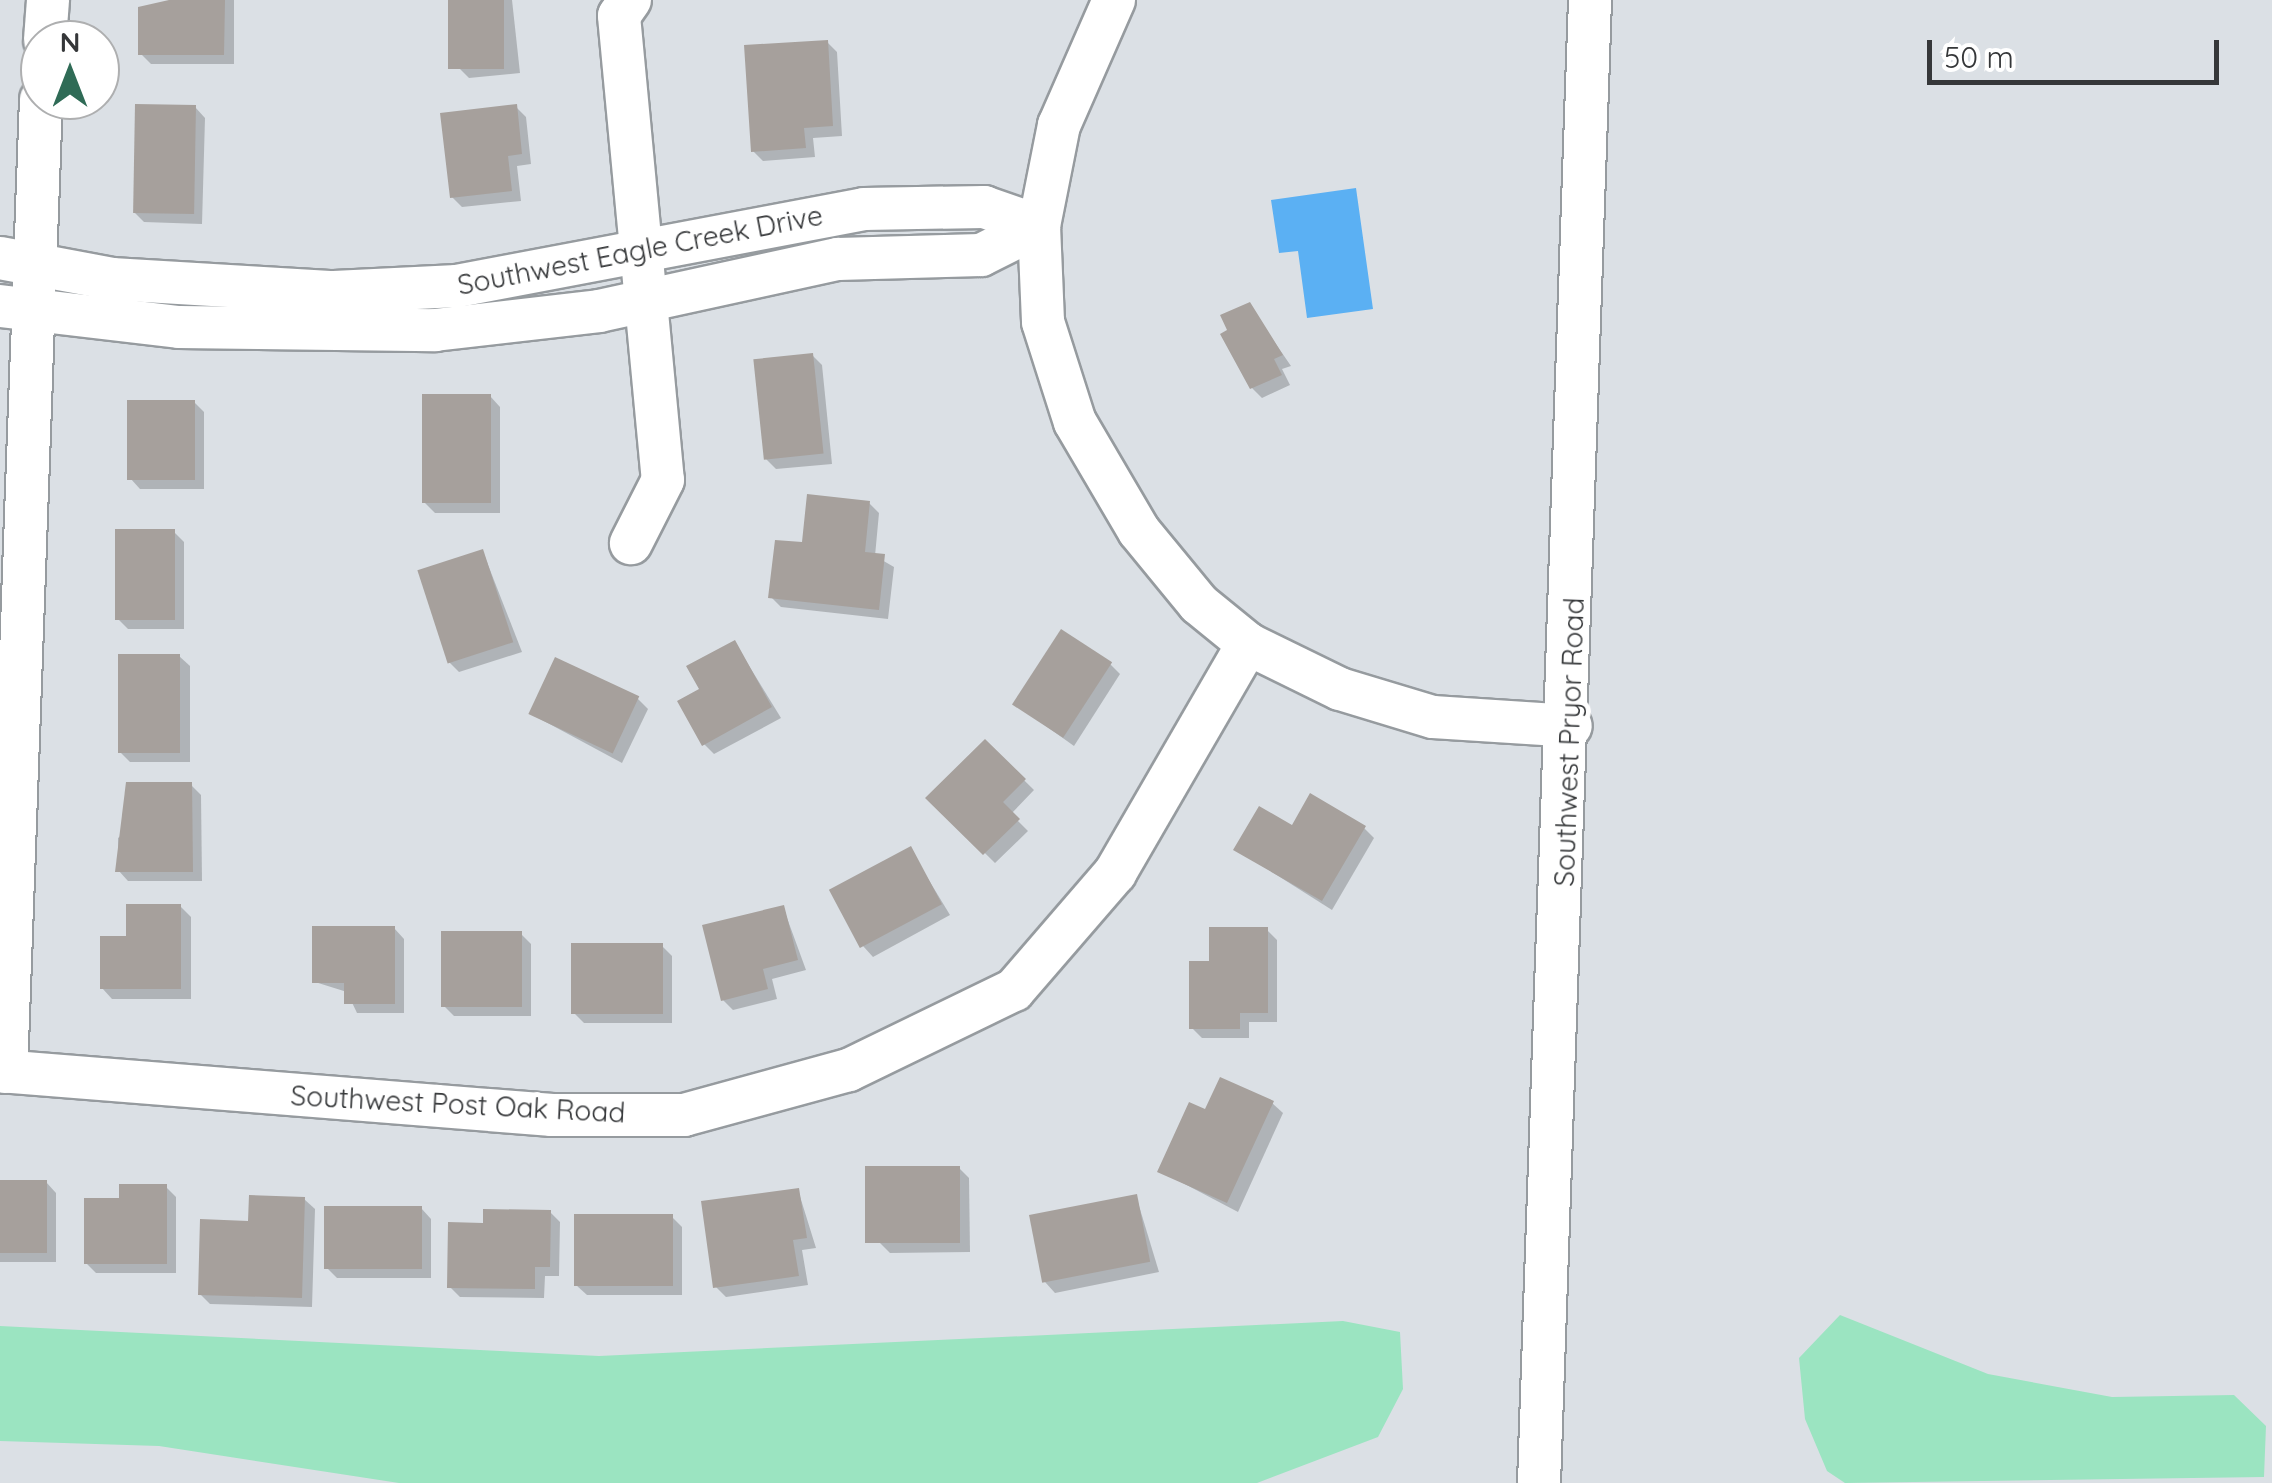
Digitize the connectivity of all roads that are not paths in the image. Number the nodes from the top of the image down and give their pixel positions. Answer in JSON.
{"nodes":[{"id":1,"x":630,"y":0,"type":"edge"},
{"id":2,"x":1114,"y":0,"type":"edge"},
{"id":3,"x":1590,"y":0,"type":"edge"},
{"id":4,"x":38,"y":120,"type":"edge"},
{"id":5,"x":1039,"y":226,"type":"junction"},
{"id":6,"x":644,"y":251,"type":"junction"},
{"id":7,"x":16,"y":261,"type":"edge"},
{"id":8,"x":650,"y":298,"type":"junction"},
{"id":9,"x":16,"y":309,"type":"edge"},
{"id":10,"x":631,"y":543,"type":"dead end"},
{"id":11,"x":1248,"y":644,"type":"junction"},
{"id":12,"x":1571,"y":726,"type":"junction"},
{"id":13,"x":3,"y":1072,"type":"edge"},
{"id":14,"x":1538,"y":1483,"type":"edge"}],
"edges":[{"from":1,"to":6,"type":"street"},
{"from":2,"to":5,"type":"street"},
{"from":3,"to":12,"type":"street","name":"Southwest Pryor Road"},
{"from":4,"to":7,"type":"street"},
{"from":5,"to":6,"type":"street","name":"Southwest Eagle Creek Drive"},
{"from":5,"to":8,"type":"street","name":"Southwest Eagle Creek Drive"},
{"from":5,"to":11,"type":"street"},
{"from":6,"to":7,"type":"street","name":"Southwest Eagle Creek Drive"},
{"from":6,"to":8,"type":"street"},
{"from":7,"to":9,"type":"street"},
{"from":8,"to":9,"type":"street","name":"Southwest Eagle Creek Drive"},
{"from":8,"to":10,"type":"street"},
{"from":9,"to":13,"type":"street"},
{"from":11,"to":12,"type":"street"},
{"from":11,"to":13,"type":"street","name":"Southwest Post Oak Road"},
{"from":12,"to":14,"type":"street","name":"Southwest Pryor Road"}]}
